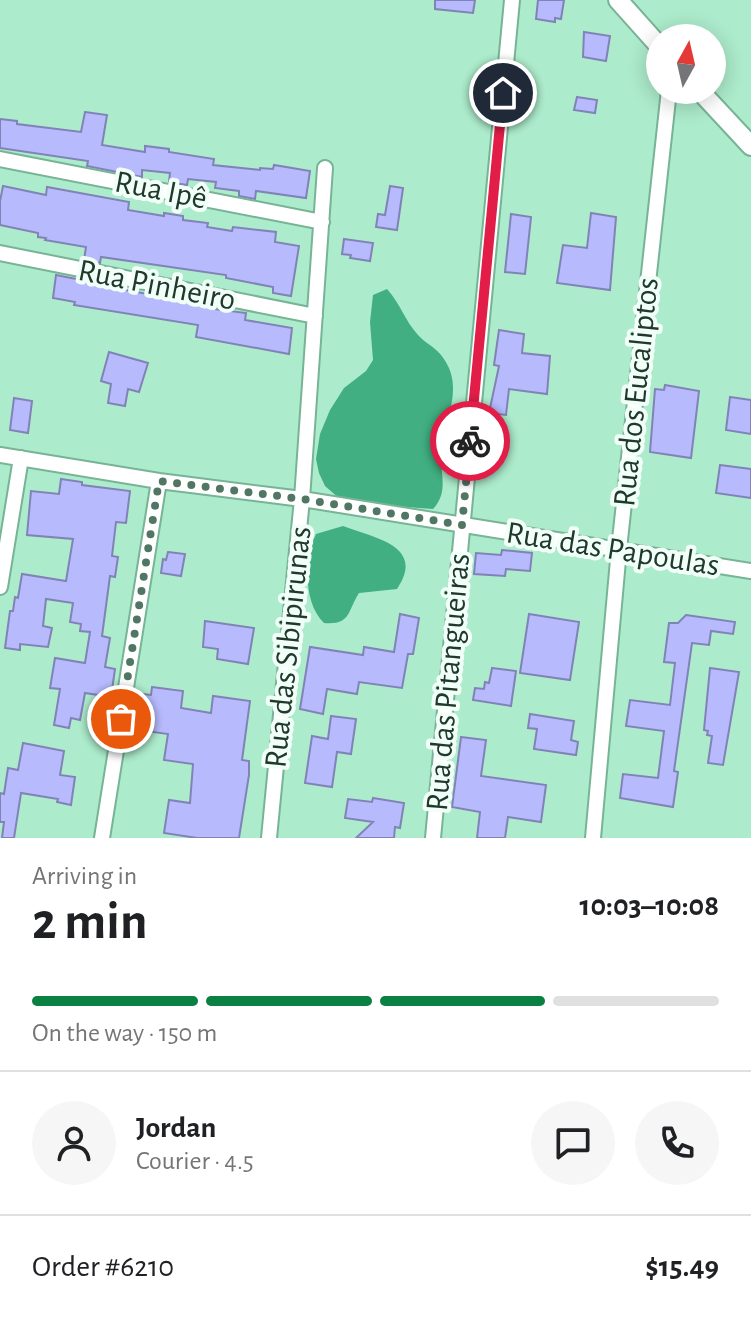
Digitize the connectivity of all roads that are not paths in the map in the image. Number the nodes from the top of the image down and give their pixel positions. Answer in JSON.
{"nodes":[{"id":1,"x":512,"y":0,"type":"edge"},
{"id":2,"x":618,"y":0,"type":"edge"},
{"id":3,"x":646,"y":31,"type":"edge"},
{"id":4,"x":667,"y":104,"type":"edge"},
{"id":5,"x":712,"y":104,"type":"edge"},
{"id":6,"x":751,"y":146,"type":"edge"},
{"id":7,"x":0,"y":159,"type":"edge"},
{"id":8,"x":325,"y":168,"type":"dead end"},
{"id":9,"x":322,"y":222,"type":"junction"},
{"id":10,"x":0,"y":253,"type":"edge"},
{"id":11,"x":315,"y":316,"type":"junction"},
{"id":12,"x":0,"y":455,"type":"edge"},
{"id":13,"x":21,"y":458,"type":"junction"},
{"id":14,"x":159,"y":481,"type":"junction"},
{"id":15,"x":302,"y":499,"type":"junction"},
{"id":16,"x":462,"y":525,"type":"junction"},
{"id":17,"x":619,"y":549,"type":"junction"},
{"id":18,"x":751,"y":571,"type":"edge"},
{"id":19,"x":0,"y":587,"type":"edge"},
{"id":20,"x":102,"y":838,"type":"edge"},
{"id":21,"x":269,"y":838,"type":"edge"},
{"id":22,"x":433,"y":838,"type":"edge"},
{"id":23,"x":593,"y":838,"type":"edge"}],
"edges":[{"from":1,"to":16,"type":"street","name":"Rua das Pitangueiras"},
{"from":2,"to":3,"type":"street"},
{"from":4,"to":17,"type":"street","name":"Rua dos Eucaliptos"},
{"from":5,"to":6,"type":"street"},
{"from":7,"to":9,"type":"street","name":"Rua Ipê"},
{"from":8,"to":9,"type":"street","name":"Rua das Sibipirunas"},
{"from":9,"to":11,"type":"street","name":"Rua das Sibipirunas"},
{"from":10,"to":11,"type":"street","name":"Rua Pinheiro"},
{"from":11,"to":15,"type":"street","name":"Rua das Sibipirunas"},
{"from":12,"to":13,"type":"street","name":"Rua das Papoulas"},
{"from":13,"to":14,"type":"street","name":"Rua das Papoulas"},
{"from":13,"to":19,"type":"street"},
{"from":14,"to":15,"type":"street","name":"Rua das Papoulas"},
{"from":14,"to":20,"type":"street"},
{"from":15,"to":16,"type":"street","name":"Rua das Papoulas"},
{"from":15,"to":21,"type":"street","name":"Rua das Sibipirunas"},
{"from":16,"to":17,"type":"street","name":"Rua das Papoulas"},
{"from":16,"to":22,"type":"street","name":"Rua das Pitangueiras"},
{"from":17,"to":18,"type":"street","name":"Rua das Papoulas"},
{"from":17,"to":23,"type":"street","name":"Rua dos Eucaliptos"}]}
